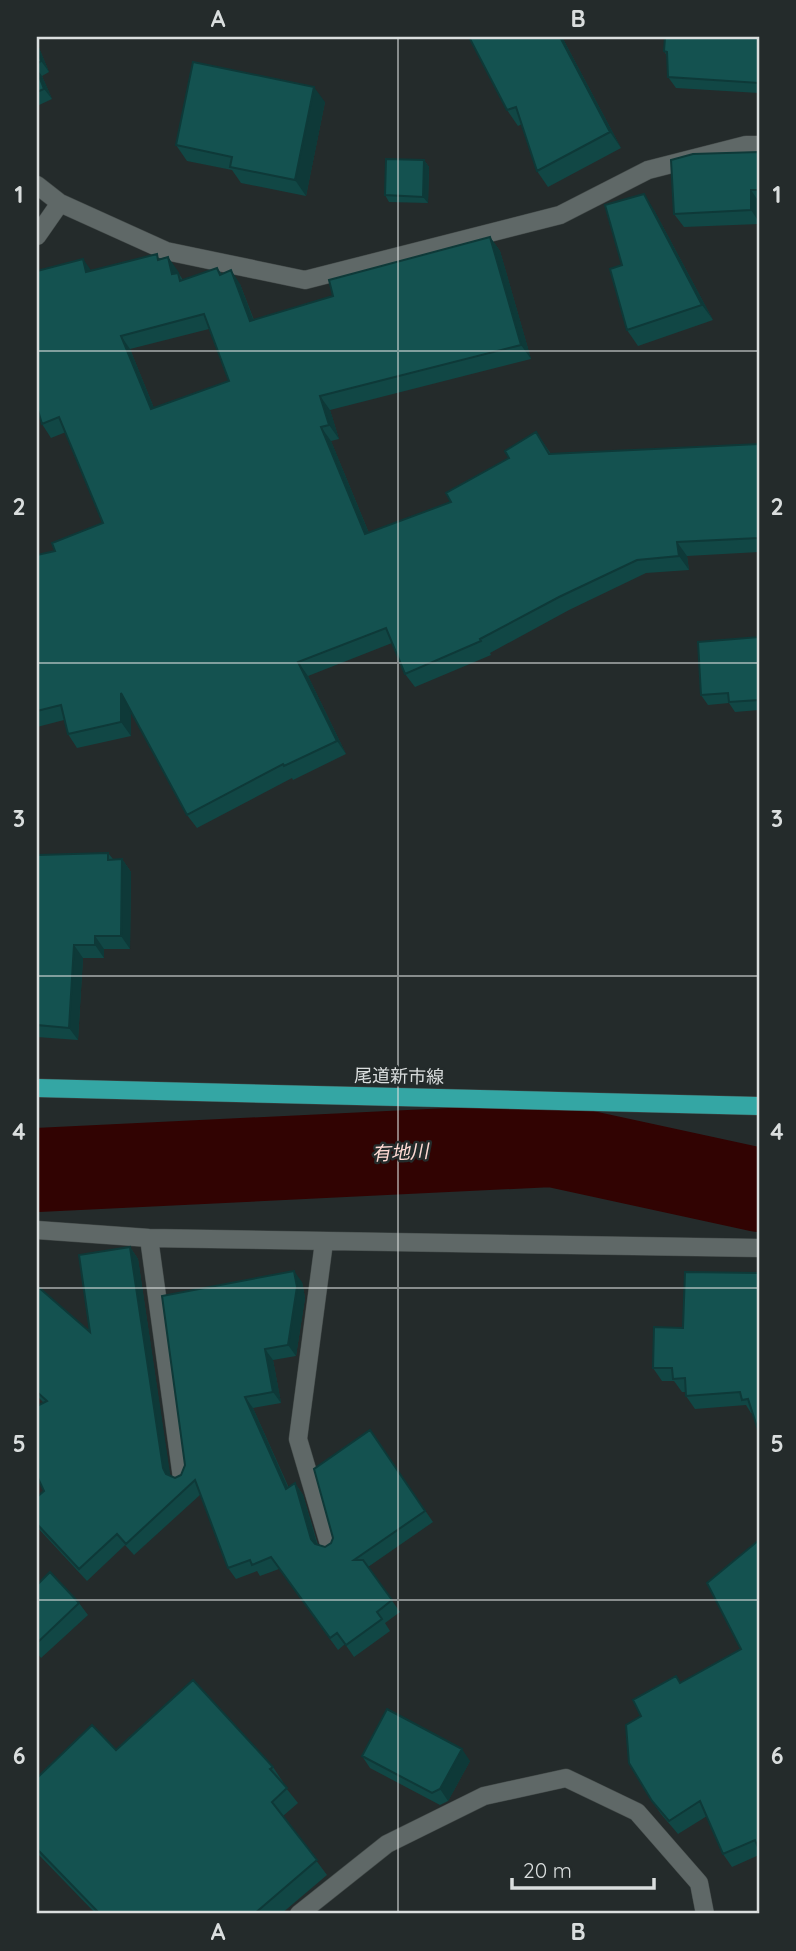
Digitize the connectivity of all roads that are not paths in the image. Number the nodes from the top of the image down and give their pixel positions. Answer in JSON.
{"nodes":[{"id":1,"x":759,"y":145,"type":"edge"},
{"id":2,"x":37,"y":185,"type":"edge"},
{"id":3,"x":60,"y":203,"type":"junction"},
{"id":4,"x":37,"y":236,"type":"edge"},
{"id":5,"x":37,"y":1088,"type":"edge"},
{"id":6,"x":759,"y":1106,"type":"edge"},
{"id":7,"x":37,"y":1230,"type":"edge"},
{"id":8,"x":149,"y":1238,"type":"junction"},
{"id":9,"x":324,"y":1241,"type":"junction"},
{"id":10,"x":759,"y":1248,"type":"edge"},
{"id":11,"x":182,"y":1478,"type":"edge"},
{"id":12,"x":330,"y":1547,"type":"edge"},
{"id":13,"x":299,"y":1914,"type":"edge"},
{"id":14,"x":705,"y":1914,"type":"edge"}],
"edges":[{"from":1,"to":3,"type":"street"},
{"from":2,"to":3,"type":"street"},
{"from":3,"to":4,"type":"street"},
{"from":5,"to":6,"type":"main road","name":"尾道新市線"},
{"from":7,"to":8,"type":"street"},
{"from":8,"to":9,"type":"street"},
{"from":8,"to":11,"type":"street"},
{"from":9,"to":10,"type":"street"},
{"from":9,"to":12,"type":"street"},
{"from":13,"to":14,"type":"street"}]}
